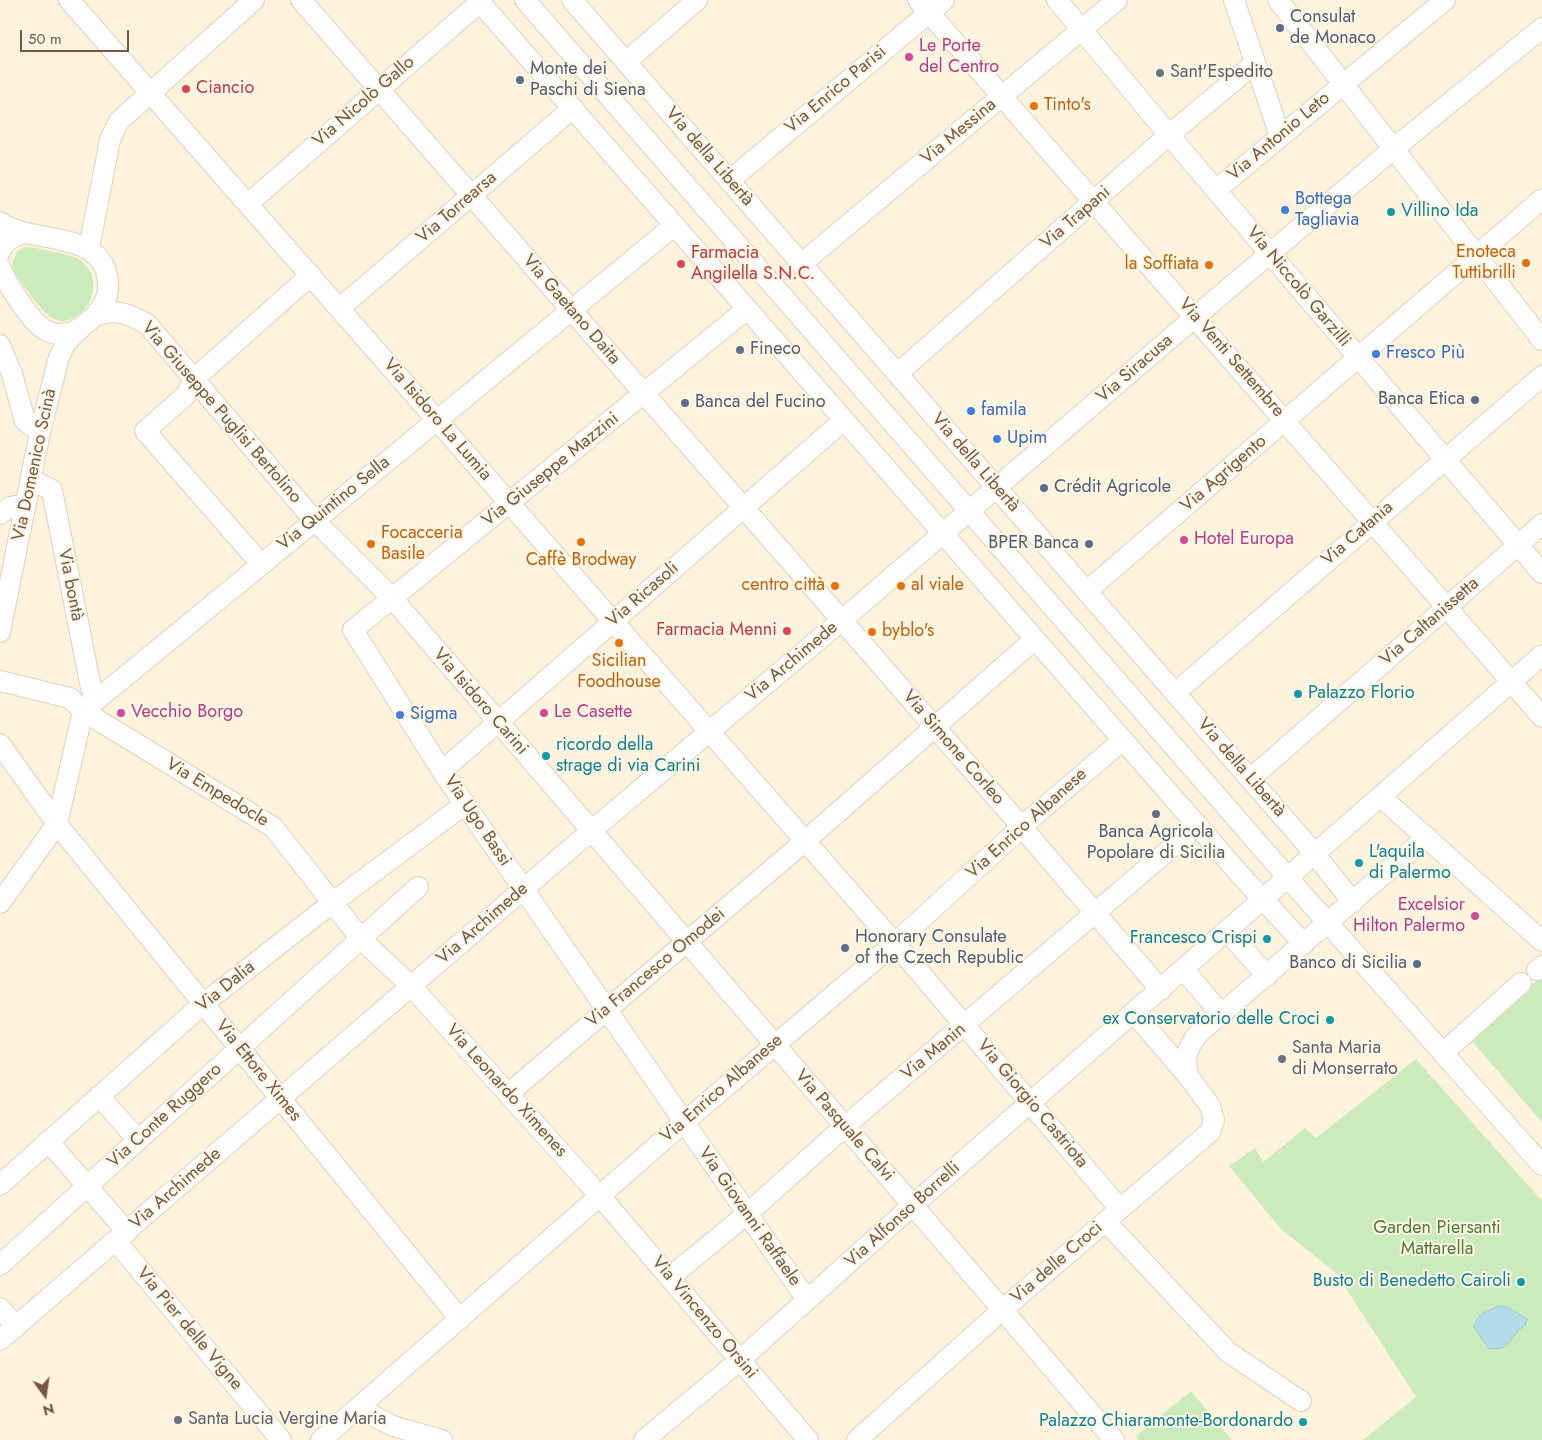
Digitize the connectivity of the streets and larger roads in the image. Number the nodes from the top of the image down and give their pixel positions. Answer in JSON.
{"nodes":[{"id":1,"x":69,"y":0,"type":"edge"},
{"id":2,"x":254,"y":0,"type":"edge"},
{"id":3,"x":300,"y":0,"type":"edge"},
{"id":4,"x":525,"y":0,"type":"edge"},
{"id":5,"x":572,"y":0,"type":"edge"},
{"id":6,"x":697,"y":0,"type":"edge"},
{"id":7,"x":1057,"y":0,"type":"edge"},
{"id":8,"x":1117,"y":0,"type":"edge"},
{"id":9,"x":1234,"y":0,"type":"edge"},
{"id":10,"x":1278,"y":0,"type":"edge"},
{"id":11,"x":1445,"y":0,"type":"edge"},
{"id":12,"x":479,"y":1,"type":"edge"},
{"id":13,"x":930,"y":4,"type":"edge"},
{"id":14,"x":1081,"y":28,"type":"junction"},
{"id":15,"x":1542,"y":28,"type":"edge"},
{"id":16,"x":626,"y":62,"type":"junction"},
{"id":17,"x":1255,"y":63,"type":"junction"},
{"id":18,"x":1342,"y":84,"type":"junction"},
{"id":19,"x":378,"y":90,"type":"junction"},
{"id":20,"x":150,"y":92,"type":"junction"},
{"id":21,"x":1002,"y":96,"type":"junction"},
{"id":22,"x":573,"y":108,"type":"junction"},
{"id":23,"x":1169,"y":135,"type":"junction"},
{"id":24,"x":1280,"y":136,"type":"junction"},
{"id":25,"x":1393,"y":149,"type":"junction"},
{"id":26,"x":729,"y":181,"type":"junction"},
{"id":27,"x":1216,"y":190,"type":"junction"},
{"id":28,"x":471,"y":196,"type":"junction"},
{"id":29,"x":1542,"y":199,"type":"edge"},
{"id":30,"x":1094,"y":202,"type":"junction"},
{"id":31,"x":249,"y":203,"type":"junction"},
{"id":32,"x":0,"y":222,"type":"edge"},
{"id":33,"x":675,"y":225,"type":"junction"},
{"id":34,"x":25,"y":233,"type":"junction"},
{"id":35,"x":89,"y":248,"type":"junction"},
{"id":36,"x":0,"y":252,"type":"edge"},
{"id":37,"x":1270,"y":253,"type":"junction"},
{"id":38,"x":1477,"y":257,"type":"junction"},
{"id":39,"x":801,"y":264,"type":"junction"},
{"id":40,"x":1,"y":270,"type":"edge"},
{"id":41,"x":311,"y":275,"type":"junction"},
{"id":42,"x":340,"y":308,"type":"junction"},
{"id":43,"x":747,"y":309,"type":"junction"},
{"id":44,"x":571,"y":310,"type":"junction"},
{"id":45,"x":1195,"y":317,"type":"junction"},
{"id":46,"x":89,"y":321,"type":"junction"},
{"id":47,"x":47,"y":331,"type":"junction"},
{"id":48,"x":1542,"y":340,"type":"edge"},
{"id":49,"x":0,"y":345,"type":"edge"},
{"id":50,"x":59,"y":357,"type":"junction"},
{"id":51,"x":1358,"y":358,"type":"junction"},
{"id":52,"x":897,"y":374,"type":"junction"},
{"id":53,"x":6,"y":376,"type":"edge"},
{"id":54,"x":1542,"y":376,"type":"edge"},
{"id":55,"x":195,"y":378,"type":"junction"},
{"id":56,"x":645,"y":394,"type":"junction"},
{"id":57,"x":437,"y":419,"type":"junction"},
{"id":58,"x":844,"y":420,"type":"junction"},
{"id":59,"x":1286,"y":421,"type":"junction"},
{"id":60,"x":40,"y":432,"type":"junction"},
{"id":61,"x":1445,"y":459,"type":"junction"},
{"id":62,"x":32,"y":480,"type":"junction"},
{"id":63,"x":996,"y":488,"type":"junction"},
{"id":64,"x":510,"y":503,"type":"junction"},
{"id":65,"x":26,"y":504,"type":"junction"},
{"id":66,"x":743,"y":507,"type":"junction"},
{"id":67,"x":969,"y":511,"type":"junction"},
{"id":68,"x":0,"y":514,"type":"edge"},
{"id":69,"x":314,"y":520,"type":"junction"},
{"id":70,"x":1373,"y":521,"type":"junction"},
{"id":71,"x":1542,"y":524,"type":"edge"},
{"id":72,"x":943,"y":534,"type":"junction"},
{"id":73,"x":1518,"y":545,"type":"junction"},
{"id":74,"x":261,"y":564,"type":"junction"},
{"id":75,"x":1542,"y":573,"type":"edge"},
{"id":76,"x":1087,"y":591,"type":"junction"},
{"id":77,"x":392,"y":598,"type":"junction"},
{"id":78,"x":1447,"y":606,"type":"junction"},
{"id":79,"x":2,"y":607,"type":"edge"},
{"id":80,"x":612,"y":621,"type":"junction"},
{"id":81,"x":841,"y":621,"type":"junction"},
{"id":82,"x":353,"y":630,"type":"joint"},
{"id":83,"x":0,"y":632,"type":"edge"},
{"id":84,"x":1035,"y":639,"type":"junction"},
{"id":85,"x":1542,"y":655,"type":"edge"},
{"id":86,"x":0,"y":681,"type":"edge"},
{"id":87,"x":1512,"y":682,"type":"junction"},
{"id":88,"x":1175,"y":693,"type":"junction"},
{"id":89,"x":89,"y":706,"type":"junction"},
{"id":90,"x":1542,"y":717,"type":"edge"},
{"id":91,"x":498,"y":722,"type":"junction"},
{"id":92,"x":934,"y":727,"type":"junction"},
{"id":93,"x":709,"y":732,"type":"junction"},
{"id":94,"x":1123,"y":740,"type":"junction"},
{"id":95,"x":0,"y":744,"type":"edge"},
{"id":96,"x":442,"y":770,"type":"junction"},
{"id":97,"x":1250,"y":779,"type":"junction"},
{"id":98,"x":1381,"y":797,"type":"junction"},
{"id":99,"x":465,"y":804,"type":"junction"},
{"id":100,"x":57,"y":824,"type":"junction"},
{"id":101,"x":1198,"y":825,"type":"junction"},
{"id":102,"x":1022,"y":827,"type":"junction"},
{"id":103,"x":591,"y":831,"type":"junction"},
{"id":104,"x":1427,"y":837,"type":"junction"},
{"id":105,"x":804,"y":842,"type":"junction"},
{"id":106,"x":1316,"y":855,"type":"junction"},
{"id":107,"x":1289,"y":879,"type":"junction"},
{"id":108,"x":418,"y":887,"type":"dead end"},
{"id":109,"x":524,"y":890,"type":"junction"},
{"id":110,"x":1263,"y":901,"type":"junction"},
{"id":111,"x":1353,"y":902,"type":"junction"},
{"id":112,"x":0,"y":903,"type":"edge"},
{"id":113,"x":332,"y":903,"type":"junction"},
{"id":114,"x":1096,"y":913,"type":"junction"},
{"id":115,"x":1328,"y":924,"type":"junction"},
{"id":116,"x":1228,"y":932,"type":"junction"},
{"id":117,"x":361,"y":939,"type":"junction"},
{"id":118,"x":1542,"y":941,"type":"edge"},
{"id":119,"x":686,"y":942,"type":"junction"},
{"id":120,"x":895,"y":943,"type":"junction"},
{"id":121,"x":1304,"y":944,"type":"junction"},
{"id":122,"x":1184,"y":970,"type":"junction"},
{"id":123,"x":1267,"y":976,"type":"junction"},
{"id":124,"x":1521,"y":983,"type":"dead end"},
{"id":125,"x":411,"y":986,"type":"junction"},
{"id":126,"x":1161,"y":990,"type":"junction"},
{"id":127,"x":203,"y":1004,"type":"junction"},
{"id":128,"x":607,"y":1009,"type":"junction"},
{"id":129,"x":1134,"y":1013,"type":"junction"},
{"id":130,"x":1222,"y":1015,"type":"junction"},
{"id":131,"x":966,"y":1026,"type":"junction"},
{"id":132,"x":774,"y":1044,"type":"junction"},
{"id":133,"x":240,"y":1049,"type":"junction"},
{"id":134,"x":1443,"y":1053,"type":"junction"},
{"id":135,"x":1188,"y":1076,"type":"junction"},
{"id":136,"x":508,"y":1094,"type":"junction"},
{"id":137,"x":99,"y":1096,"type":"junction"},
{"id":138,"x":281,"y":1099,"type":"junction"},
{"id":139,"x":1030,"y":1103,"type":"junction"},
{"id":140,"x":683,"y":1122,"type":"junction"},
{"id":141,"x":844,"y":1127,"type":"junction"},
{"id":142,"x":138,"y":1140,"type":"junction"},
{"id":143,"x":48,"y":1141,"type":"junction"},
{"id":144,"x":1542,"y":1165,"type":"edge"},
{"id":145,"x":0,"y":1185,"type":"edge"},
{"id":146,"x":88,"y":1186,"type":"junction"},
{"id":147,"x":600,"y":1196,"type":"junction"},
{"id":148,"x":912,"y":1206,"type":"junction"},
{"id":149,"x":747,"y":1214,"type":"junction"},
{"id":150,"x":1113,"y":1215,"type":"junction"},
{"id":151,"x":121,"y":1236,"type":"junction"},
{"id":152,"x":0,"y":1265,"type":"edge"},
{"id":153,"x":670,"y":1277,"type":"junction"},
{"id":154,"x":807,"y":1300,"type":"junction"},
{"id":155,"x":0,"y":1308,"type":"edge"},
{"id":156,"x":1001,"y":1311,"type":"junction"},
{"id":157,"x":460,"y":1319,"type":"junction"},
{"id":158,"x":16,"y":1327,"type":"junction"},
{"id":159,"x":0,"y":1340,"type":"edge"},
{"id":160,"x":740,"y":1360,"type":"junction"},
{"id":161,"x":1300,"y":1401,"type":"dead end"},
{"id":162,"x":358,"y":1408,"type":"junction"},
{"id":163,"x":281,"y":1440,"type":"edge"},
{"id":164,"x":321,"y":1440,"type":"edge"},
{"id":165,"x":442,"y":1440,"type":"edge"},
{"id":166,"x":644,"y":1440,"type":"edge"},
{"id":167,"x":808,"y":1440,"type":"edge"},
{"id":168,"x":857,"y":1440,"type":"edge"},
{"id":169,"x":1114,"y":1440,"type":"edge"}],
"edges":[{"from":1,"to":20,"type":"street","name":"Via Isidoro La Lumia"},
{"from":2,"to":20,"type":"street"},
{"from":3,"to":19,"type":"street","name":"Via Gaetano Daita"},
{"from":4,"to":67,"type":"street","name":"Via della Libertà"},
{"from":5,"to":16,"type":"street","name":"Via della Libertà"},
{"from":6,"to":16,"type":"street"},
{"from":7,"to":14,"type":"street","name":"Via Niccolò Garzilli"},
{"from":8,"to":14,"type":"street","name":"Via Messina"},
{"from":9,"to":17,"type":"street"},
{"from":10,"to":18,"type":"street"},
{"from":11,"to":18,"type":"street","name":"Via Antonio Leto"},
{"from":12,"to":19,"type":"street","name":"Via Nicolò Gallo"},
{"from":12,"to":22,"type":"street"},
{"from":13,"to":21,"type":"street","name":"Via Venti Settembre"},
{"from":13,"to":26,"type":"street","name":"Via Enrico Parisi"},
{"from":14,"to":21,"type":"street","name":"Via Messina"},
{"from":14,"to":23,"type":"street","name":"Via Niccolò Garzilli"},
{"from":15,"to":25,"type":"street","name":"Via Siracusa"},
{"from":16,"to":26,"type":"street","name":"Via della Libertà"},
{"from":17,"to":23,"type":"street","name":"Via Trapani"},
{"from":17,"to":24,"type":"street"},
{"from":18,"to":24,"type":"street","name":"Via Antonio Leto"},
{"from":18,"to":25,"type":"street"},
{"from":19,"to":28,"type":"street","name":"Via Gaetano Daita"},
{"from":19,"to":31,"type":"street","name":"Via Nicolò Gallo"},
{"from":20,"to":31,"type":"street","name":"Via Isidoro La Lumia"},
{"from":20,"to":35,"type":"street"},
{"from":21,"to":30,"type":"street","name":"Via Venti Settembre"},
{"from":21,"to":39,"type":"street","name":"Via Messina"},
{"from":22,"to":28,"type":"street","name":"Via Torrearsa"},
{"from":22,"to":33,"type":"street"},
{"from":23,"to":27,"type":"street","name":"Via Niccolò Garzilli"},
{"from":23,"to":30,"type":"street","name":"Via Trapani"},
{"from":24,"to":27,"type":"street","name":"Via Antonio Leto"},
{"from":25,"to":37,"type":"street","name":"Via Siracusa"},
{"from":25,"to":38,"type":"street"},
{"from":26,"to":39,"type":"street","name":"Via della Libertà"},
{"from":27,"to":37,"type":"street","name":"Via Niccolò Garzilli"},
{"from":28,"to":42,"type":"street","name":"Via Torrearsa"},
{"from":28,"to":44,"type":"street","name":"Via Gaetano Daita"},
{"from":29,"to":38,"type":"street","name":"Via Agrigento"},
{"from":30,"to":45,"type":"street","name":"Via Venti Settembre"},
{"from":30,"to":52,"type":"street","name":"Via Trapani"},
{"from":31,"to":41,"type":"street","name":"Via Isidoro La Lumia"},
{"from":32,"to":34,"type":"street"},
{"from":33,"to":43,"type":"street"},
{"from":33,"to":44,"type":"street","name":"Via Quintino Sella"},
{"from":34,"to":35,"type":"street"},
{"from":34,"to":36,"type":"street"},
{"from":35,"to":46,"type":"street","name":"Via Domenico Scinà"},
{"from":37,"to":45,"type":"street","name":"Via Siracusa"},
{"from":37,"to":51,"type":"street","name":"Via Niccolò Garzilli"},
{"from":38,"to":48,"type":"street"},
{"from":38,"to":51,"type":"street","name":"Via Agrigento"},
{"from":39,"to":52,"type":"street","name":"Via della Libertà"},
{"from":40,"to":47,"type":"street"},
{"from":41,"to":42,"type":"street","name":"Via Isidoro La Lumia"},
{"from":41,"to":55,"type":"street"},
{"from":42,"to":57,"type":"street","name":"Via Isidoro La Lumia"},
{"from":43,"to":56,"type":"street","name":"Via Giuseppe Mazzini"},
{"from":43,"to":58,"type":"street"},
{"from":44,"to":56,"type":"street","name":"Via Gaetano Daita"},
{"from":44,"to":57,"type":"street","name":"Via Quintino Sella"},
{"from":45,"to":59,"type":"street","name":"Via Venti Settembre"},
{"from":45,"to":63,"type":"street","name":"Via Siracusa"},
{"from":46,"to":47,"type":"street","name":"Via Giuseppe Puglisi Bertolino"},
{"from":46,"to":50,"type":"street","name":"Via Domenico Scinà"},
{"from":46,"to":55,"type":"street","name":"Via Giuseppe Puglisi Bertolino"},
{"from":47,"to":50,"type":"street"},
{"from":49,"to":53,"type":"street"},
{"from":50,"to":60,"type":"street","name":"Via Domenico Scinà"},
{"from":51,"to":59,"type":"street","name":"Via Agrigento"},
{"from":51,"to":61,"type":"street","name":"Via Niccolò Garzilli"},
{"from":52,"to":63,"type":"street","name":"Via della Libertà"},
{"from":53,"to":60,"type":"street"},
{"from":54,"to":61,"type":"street","name":"Via Catania"},
{"from":55,"to":69,"type":"street","name":"Via Giuseppe Puglisi Bertolino"},
{"from":55,"to":74,"type":"street"},
{"from":56,"to":64,"type":"street","name":"Via Giuseppe Mazzini"},
{"from":56,"to":66,"type":"street","name":"Via Gaetano Daita"},
{"from":57,"to":64,"type":"street","name":"Via Isidoro La Lumia"},
{"from":57,"to":69,"type":"street","name":"Via Quintino Sella"},
{"from":58,"to":66,"type":"street","name":"Via Ricasoli"},
{"from":58,"to":72,"type":"street"},
{"from":59,"to":70,"type":"street","name":"Via Venti Settembre"},
{"from":59,"to":76,"type":"street","name":"Via Agrigento"},
{"from":60,"to":62,"type":"street","name":"Via Domenico Scinà"},
{"from":61,"to":70,"type":"street","name":"Via Catania"},
{"from":61,"to":73,"type":"street","name":"Via Niccolò Garzilli"},
{"from":62,"to":65,"type":"street","name":"Via Domenico Scinà"},
{"from":62,"to":89,"type":"street","name":"Via bontà"},
{"from":63,"to":67,"type":"street","name":"Via Siracusa"},
{"from":63,"to":76,"type":"street","name":"Via della Libertà"},
{"from":64,"to":77,"type":"street","name":"Via Giuseppe Mazzini"},
{"from":64,"to":80,"type":"street","name":"Via Isidoro La Lumia"},
{"from":65,"to":68,"type":"street"},
{"from":65,"to":79,"type":"street","name":"Via Domenico Scinà"},
{"from":66,"to":80,"type":"street","name":"Via Ricasoli"},
{"from":66,"to":81,"type":"street","name":"Via Gaetano Daita"},
{"from":67,"to":72,"type":"street","name":"Via Archimede"},
{"from":67,"to":107,"type":"street","name":"Via della Libertà"},
{"from":69,"to":74,"type":"street","name":"Via Quintino Sella"},
{"from":69,"to":77,"type":"street","name":"Via Giuseppe Puglisi Bertolino"},
{"from":70,"to":78,"type":"street","name":"Via Venti Settembre"},
{"from":70,"to":88,"type":"street","name":"Via Catania"},
{"from":71,"to":73,"type":"street","name":"Via Caltanissetta"},
{"from":72,"to":81,"type":"street","name":"Via Archimede"},
{"from":72,"to":84,"type":"street"},
{"from":73,"to":75,"type":"street","name":"Via Niccolò Garzilli"},
{"from":73,"to":78,"type":"street","name":"Via Caltanissetta"},
{"from":74,"to":89,"type":"street","name":"Via Quintino Sella"},
{"from":76,"to":88,"type":"street","name":"Via della Libertà"},
{"from":77,"to":82,"type":"street","name":"Via Giuseppe Mazzini"},
{"from":77,"to":91,"type":"street","name":"Via Isidoro Carini"},
{"from":78,"to":87,"type":"street","name":"Via Venti Settembre"},
{"from":78,"to":97,"type":"street","name":"Via Caltanissetta"},
{"from":79,"to":83,"type":"street","name":"Via Domenico Scinà"},
{"from":80,"to":91,"type":"street","name":"Via Ricasoli"},
{"from":80,"to":93,"type":"street","name":"Via Isidoro La Lumia"},
{"from":81,"to":92,"type":"street","name":"Via Simone Corleo"},
{"from":81,"to":93,"type":"street","name":"Via Archimede"},
{"from":82,"to":96,"type":"street","name":"Via Ugo Bassi"},
{"from":84,"to":92,"type":"street","name":"Via Francesco Omodei"},
{"from":84,"to":94,"type":"street"},
{"from":85,"to":87,"type":"street","name":"Via Alfonso Borrelli"},
{"from":86,"to":89,"type":"street","name":"Via Empedocle"},
{"from":87,"to":90,"type":"street","name":"Via Venti Settembre"},
{"from":87,"to":98,"type":"street","name":"Via Alfonso Borrelli"},
{"from":88,"to":97,"type":"street","name":"Via della Libertà"},
{"from":89,"to":100,"type":"street"},
{"from":89,"to":113,"type":"street","name":"Via Empedocle"},
{"from":91,"to":96,"type":"street","name":"Via Ricasoli"},
{"from":91,"to":103,"type":"street","name":"Via Isidoro Carini"},
{"from":92,"to":102,"type":"street","name":"Via Simone Corleo"},
{"from":92,"to":105,"type":"street","name":"Via Francesco Omodei"},
{"from":93,"to":103,"type":"street","name":"Via Archimede"},
{"from":93,"to":105,"type":"street","name":"Via Isidoro La Lumia"},
{"from":94,"to":101,"type":"street"},
{"from":94,"to":102,"type":"street","name":"Via Enrico Albanese"},
{"from":95,"to":100,"type":"street","name":"Via Ettore Ximes"},
{"from":96,"to":99,"type":"street","name":"Via Ugo Bassi"},
{"from":97,"to":106,"type":"street","name":"Via della Libertà"},
{"from":98,"to":104,"type":"street"},
{"from":98,"to":106,"type":"street","name":"Via Alfonso Borrelli"},
{"from":99,"to":109,"type":"street","name":"Via Ugo Bassi"},
{"from":99,"to":113,"type":"street","name":"Via Dalia"},
{"from":100,"to":112,"type":"street"},
{"from":100,"to":127,"type":"street","name":"Via Ettore Ximes"},
{"from":101,"to":110,"type":"street"},
{"from":101,"to":114,"type":"street","name":"Via Manin"},
{"from":102,"to":114,"type":"street","name":"Via Simone Corleo"},
{"from":102,"to":120,"type":"street","name":"Via Enrico Albanese"},
{"from":103,"to":109,"type":"street","name":"Via Archimede"},
{"from":103,"to":119,"type":"street","name":"Via Isidoro Carini"},
{"from":104,"to":111,"type":"street"},
{"from":104,"to":118,"type":"street"},
{"from":105,"to":119,"type":"street","name":"Via Francesco Omodei"},
{"from":105,"to":120,"type":"street","name":"Via Giorgio Castriota"},
{"from":106,"to":107,"type":"street","name":"Via Alfonso Borrelli"},
{"from":106,"to":111,"type":"street","name":"Via della Libertà"},
{"from":107,"to":110,"type":"street","name":"Via Alfonso Borrelli"},
{"from":107,"to":115,"type":"street","name":"Via della Libertà"},
{"from":108,"to":117,"type":"street","name":"Via Conte Ruggero"},
{"from":109,"to":125,"type":"street","name":"Via Archimede"},
{"from":109,"to":128,"type":"street","name":"Via Ugo Bassi"},
{"from":110,"to":116,"type":"street","name":"Via Alfonso Borrelli"},
{"from":110,"to":121,"type":"street"},
{"from":111,"to":115,"type":"street"},
{"from":113,"to":117,"type":"street","name":"Via Empedocle"},
{"from":113,"to":127,"type":"street","name":"Via Dalia"},
{"from":114,"to":126,"type":"street","name":"Via Simone Corleo"},
{"from":114,"to":131,"type":"street","name":"Via Manin"},
{"from":115,"to":121,"type":"street"},
{"from":115,"to":134,"type":"street","name":"Via della Libertà"},
{"from":116,"to":122,"type":"street","name":"Via Alfonso Borrelli"},
{"from":116,"to":123,"type":"street"},
{"from":117,"to":125,"type":"street","name":"Via Empedocle"},
{"from":117,"to":133,"type":"street","name":"Via Conte Ruggero"},
{"from":119,"to":128,"type":"street","name":"Via Francesco Omodei"},
{"from":119,"to":132,"type":"street","name":"Via Pasquale Calvi"},
{"from":120,"to":131,"type":"street","name":"Via Giorgio Castriota"},
{"from":120,"to":132,"type":"street","name":"Via Enrico Albanese"},
{"from":121,"to":123,"type":"street"},
{"from":122,"to":126,"type":"street","name":"Via Alfonso Borrelli"},
{"from":122,"to":130,"type":"street"},
{"from":123,"to":130,"type":"street"},
{"from":124,"to":134,"type":"street"},
{"from":125,"to":136,"type":"street","name":"Via Leonardo Ximenes"},
{"from":125,"to":138,"type":"street","name":"Via Archimede"},
{"from":126,"to":129,"type":"street","name":"Via Alfonso Borrelli"},
{"from":127,"to":133,"type":"street","name":"Via Ettore Ximes"},
{"from":127,"to":137,"type":"street","name":"Via Dalia"},
{"from":128,"to":136,"type":"street","name":"Via Francesco Omodei"},
{"from":128,"to":140,"type":"street","name":"Via Giovanni Raffaele"},
{"from":129,"to":135,"type":"street","name":"Via delle Croci"},
{"from":129,"to":139,"type":"street","name":"Via Alfonso Borrelli"},
{"from":130,"to":135,"type":"street"},
{"from":131,"to":139,"type":"street","name":"Via Giorgio Castriota"},
{"from":131,"to":141,"type":"street","name":"Via Manin"},
{"from":132,"to":140,"type":"street","name":"Via Enrico Albanese"},
{"from":132,"to":141,"type":"street","name":"Via Pasquale Calvi"},
{"from":133,"to":138,"type":"street","name":"Via Ettore Ximes"},
{"from":133,"to":142,"type":"street","name":"Via Conte Ruggero"},
{"from":134,"to":144,"type":"street","name":"Via della Libertà"},
{"from":135,"to":150,"type":"street","name":"Via delle Croci"},
{"from":136,"to":147,"type":"street","name":"Via Leonardo Ximenes"},
{"from":137,"to":142,"type":"street"},
{"from":137,"to":143,"type":"street","name":"Via Dalia"},
{"from":138,"to":151,"type":"street","name":"Via Archimede"},
{"from":138,"to":157,"type":"street","name":"Via Ettore Ximes"},
{"from":139,"to":148,"type":"street","name":"Via Alfonso Borrelli"},
{"from":139,"to":150,"type":"street","name":"Via Giorgio Castriota"},
{"from":140,"to":147,"type":"street","name":"Via Enrico Albanese"},
{"from":140,"to":149,"type":"street","name":"Via Giovanni Raffaele"},
{"from":141,"to":148,"type":"street","name":"Via Pasquale Calvi"},
{"from":141,"to":149,"type":"street","name":"Via Manin"},
{"from":142,"to":146,"type":"street","name":"Via Conte Ruggero"},
{"from":143,"to":145,"type":"street","name":"Via Dalia"},
{"from":143,"to":146,"type":"street","name":"Via Pier delle Vigne"},
{"from":146,"to":151,"type":"street","name":"Via Pier delle Vigne"},
{"from":146,"to":152,"type":"street","name":"Via Conte Ruggero"},
{"from":147,"to":153,"type":"street","name":"Via Vincenzo Orsini"},
{"from":147,"to":157,"type":"street","name":"Via Enrico Albanese"},
{"from":148,"to":154,"type":"street","name":"Via Alfonso Borrelli"},
{"from":148,"to":156,"type":"street","name":"Via Pasquale Calvi"},
{"from":149,"to":153,"type":"street","name":"Via Manin"},
{"from":149,"to":154,"type":"street","name":"Via Giovanni Raffaele"},
{"from":150,"to":156,"type":"street","name":"Via delle Croci"},
{"from":150,"to":161,"type":"street","name":"Via Giorgio Castriota"},
{"from":151,"to":158,"type":"street","name":"Via Archimede"},
{"from":151,"to":163,"type":"street","name":"Via Pier delle Vigne"},
{"from":153,"to":160,"type":"street","name":"Via Vincenzo Orsini"},
{"from":154,"to":160,"type":"street","name":"Via Alfonso Borrelli"},
{"from":155,"to":158,"type":"street"},
{"from":156,"to":168,"type":"street","name":"Via delle Croci"},
{"from":156,"to":169,"type":"street","name":"Via Pasquale Calvi"},
{"from":157,"to":162,"type":"street","name":"Via Enrico Albanese"},
{"from":158,"to":159,"type":"street","name":"Via Archimede"},
{"from":160,"to":166,"type":"street","name":"Via Alfonso Borrelli"},
{"from":160,"to":167,"type":"street","name":"Via Vincenzo Orsini"},
{"from":162,"to":164,"type":"street","name":"Via Enrico Albanese"},
{"from":162,"to":165,"type":"street"}]}
